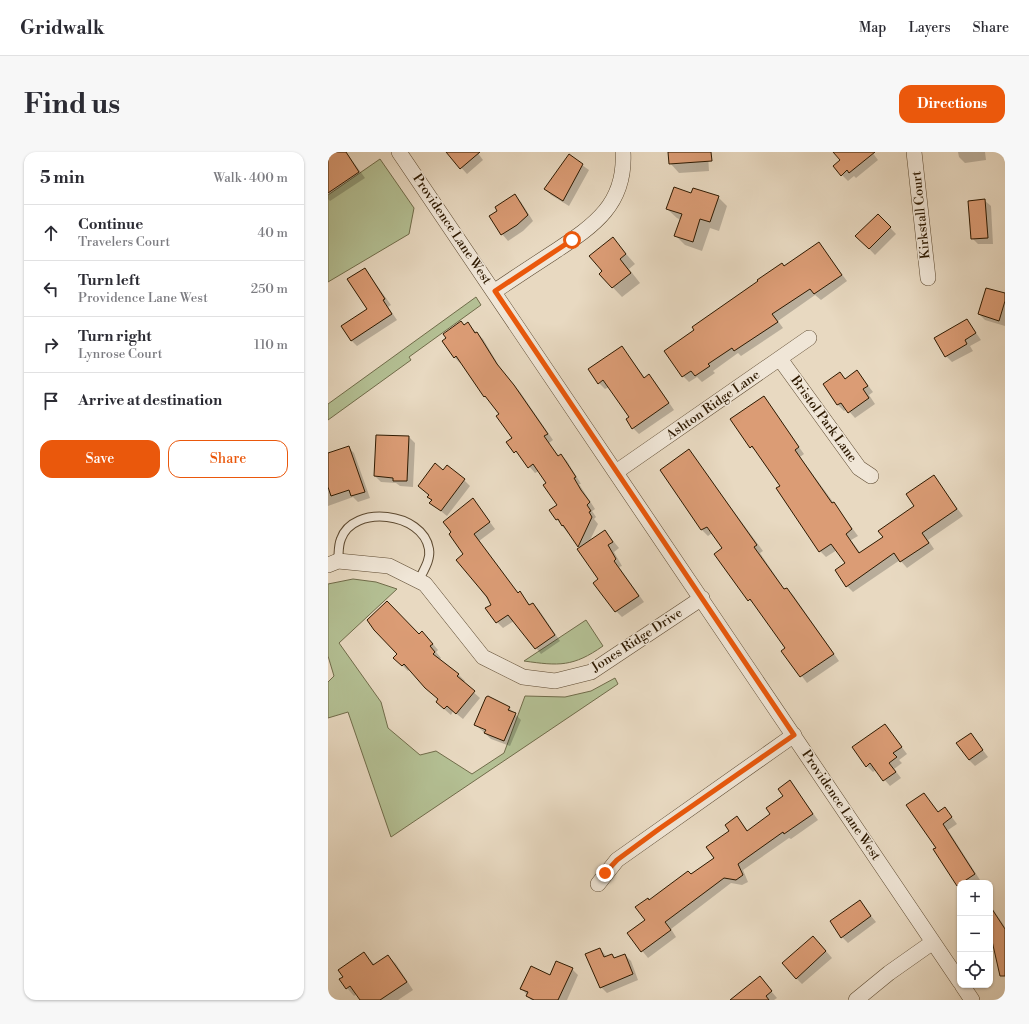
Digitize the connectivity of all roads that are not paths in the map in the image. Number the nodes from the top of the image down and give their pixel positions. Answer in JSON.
{"nodes":[{"id":1,"x":400,"y":152,"type":"edge"},
{"id":2,"x":623,"y":152,"type":"edge"},
{"id":3,"x":914,"y":152,"type":"edge"},
{"id":4,"x":928,"y":278,"type":"dead end"},
{"id":5,"x":495,"y":291,"type":"junction"},
{"id":6,"x":809,"y":338,"type":"dead end"},
{"id":7,"x":780,"y":359,"type":"junction"},
{"id":8,"x":616,"y":472,"type":"junction"},
{"id":9,"x":871,"y":476,"type":"dead end"},
{"id":10,"x":333,"y":563,"type":"edge"},
{"id":11,"x":418,"y":580,"type":"junction"},
{"id":12,"x":702,"y":598,"type":"junction"},
{"id":13,"x":794,"y":735,"type":"junction"},
{"id":14,"x":598,"y":884,"type":"dead end"},
{"id":15,"x":933,"y":942,"type":"junction"},
{"id":16,"x":957,"y":978,"type":"edge"},
{"id":17,"x":964,"y":988,"type":"edge"},
{"id":18,"x":856,"y":1000,"type":"edge"},
{"id":19,"x":972,"y":1000,"type":"edge"}],
"edges":[{"from":1,"to":5,"type":"street","name":"Providence Lane West"},
{"from":2,"to":5,"type":"street"},
{"from":3,"to":4,"type":"street","name":"Kirkstall Court"},
{"from":5,"to":8,"type":"street","name":"Providence Lane West"},
{"from":6,"to":7,"type":"street","name":"Ashton Ridge Lane"},
{"from":7,"to":8,"type":"street","name":"Ashton Ridge Lane"},
{"from":7,"to":9,"type":"street","name":"Bristol Park Lane"},
{"from":8,"to":12,"type":"street","name":"Providence Lane West"},
{"from":10,"to":11,"type":"street","name":"Jones Ridge Drive"},
{"from":10,"to":11,"type":"lane"},
{"from":11,"to":12,"type":"street","name":"Jones Ridge Drive"},
{"from":12,"to":13,"type":"street","name":"Providence Lane West"},
{"from":13,"to":14,"type":"street"},
{"from":13,"to":15,"type":"street","name":"Providence Lane West"},
{"from":15,"to":16,"type":"street","name":"Providence Lane West"},
{"from":15,"to":18,"type":"street"},
{"from":17,"to":19,"type":"street"}]}
